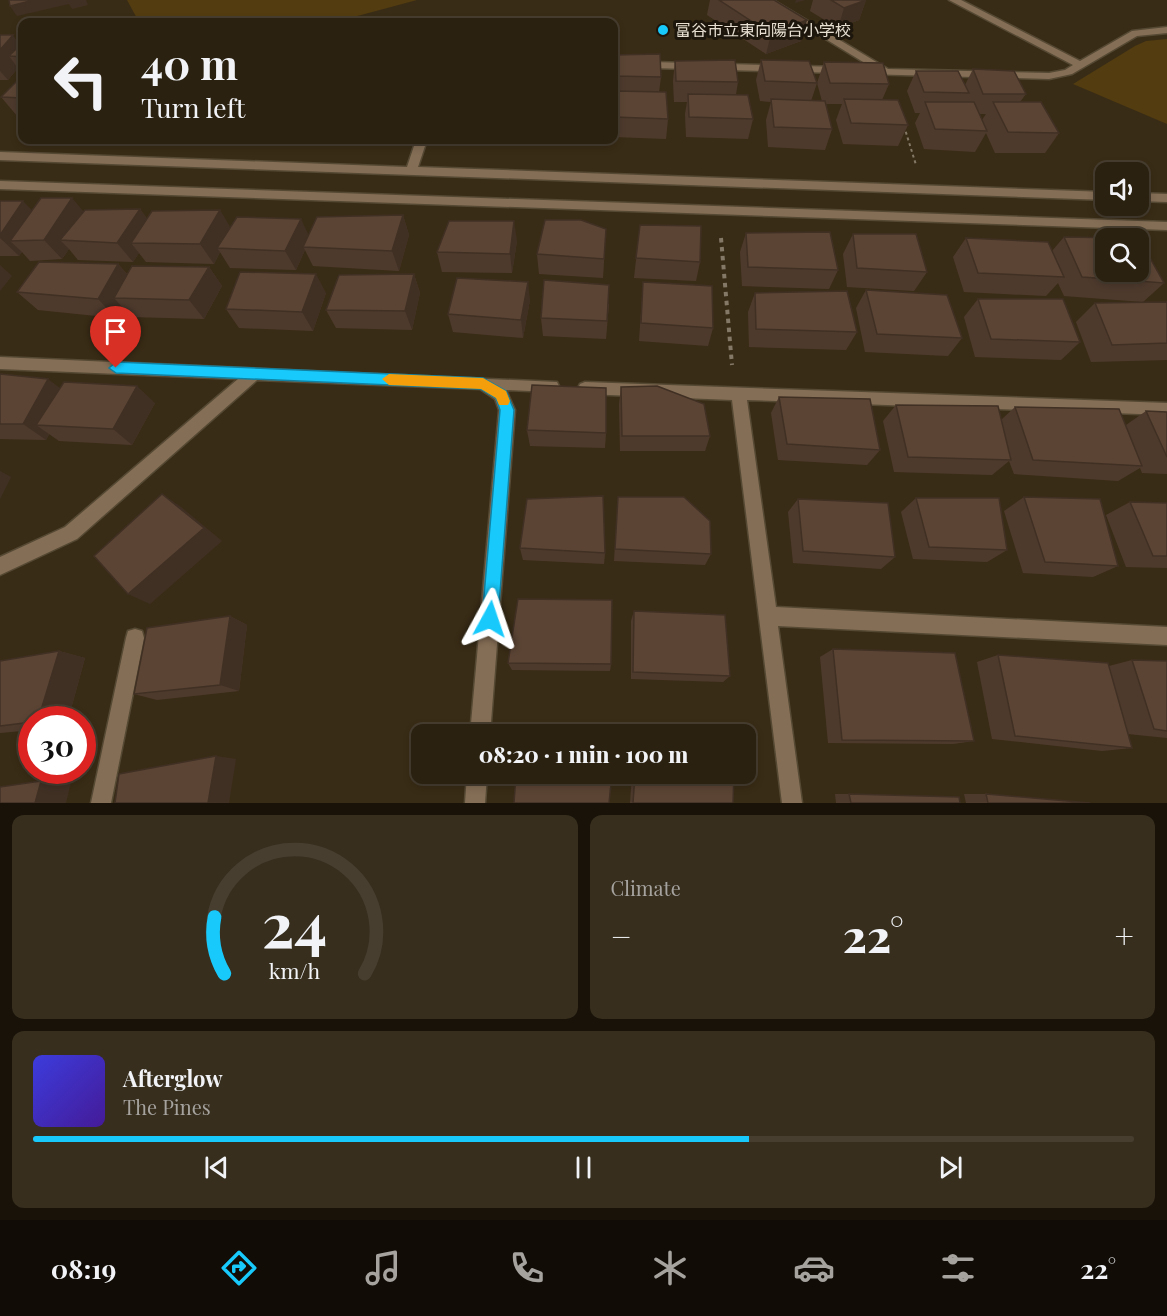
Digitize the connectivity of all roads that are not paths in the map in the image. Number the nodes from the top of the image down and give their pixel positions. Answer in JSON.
{"nodes":[{"id":1,"x":767,"y":0,"type":"edge"},
{"id":2,"x":954,"y":0,"type":"edge"},
{"id":3,"x":1167,"y":30,"type":"edge"},
{"id":4,"x":618,"y":64,"type":"edge"},
{"id":5,"x":1080,"y":65,"type":"junction"},
{"id":6,"x":885,"y":72,"type":"junction"},
{"id":7,"x":420,"y":144,"type":"edge"},
{"id":8,"x":0,"y":156,"type":"edge"},
{"id":9,"x":411,"y":172,"type":"junction"},
{"id":10,"x":0,"y":185,"type":"edge"},
{"id":11,"x":1095,"y":196,"type":"edge"},
{"id":12,"x":1149,"y":197,"type":"edge"},
{"id":13,"x":1167,"y":198,"type":"edge"},
{"id":14,"x":1167,"y":226,"type":"edge"},
{"id":15,"x":0,"y":363,"type":"edge"},
{"id":16,"x":255,"y":374,"type":"junction"},
{"id":17,"x":483,"y":383,"type":"junction"},
{"id":18,"x":739,"y":395,"type":"junction"},
{"id":19,"x":1167,"y":409,"type":"edge"},
{"id":20,"x":0,"y":566,"type":"edge"},
{"id":21,"x":768,"y":616,"type":"junction"},
{"id":22,"x":1167,"y":636,"type":"edge"},
{"id":23,"x":135,"y":638,"type":"dead end"},
{"id":24,"x":481,"y":724,"type":"edge"},
{"id":25,"x":476,"y":784,"type":"edge"},
{"id":26,"x":101,"y":803,"type":"edge"},
{"id":27,"x":475,"y":803,"type":"edge"},
{"id":28,"x":792,"y":803,"type":"edge"}],
"edges":[{"from":1,"to":6,"type":"street"},
{"from":2,"to":5,"type":"street"},
{"from":3,"to":5,"type":"street"},
{"from":4,"to":6,"type":"street"},
{"from":5,"to":6,"type":"street"},
{"from":7,"to":9,"type":"street"},
{"from":8,"to":9,"type":"street"},
{"from":9,"to":11,"type":"street"},
{"from":10,"to":14,"type":"street"},
{"from":12,"to":13,"type":"street"},
{"from":15,"to":16,"type":"street"},
{"from":16,"to":17,"type":"street"},
{"from":16,"to":20,"type":"street"},
{"from":17,"to":18,"type":"street"},
{"from":17,"to":24,"type":"street"},
{"from":18,"to":19,"type":"street"},
{"from":18,"to":21,"type":"street"},
{"from":21,"to":22,"type":"street"},
{"from":21,"to":28,"type":"street"},
{"from":23,"to":26,"type":"street"},
{"from":25,"to":27,"type":"street"}]}
